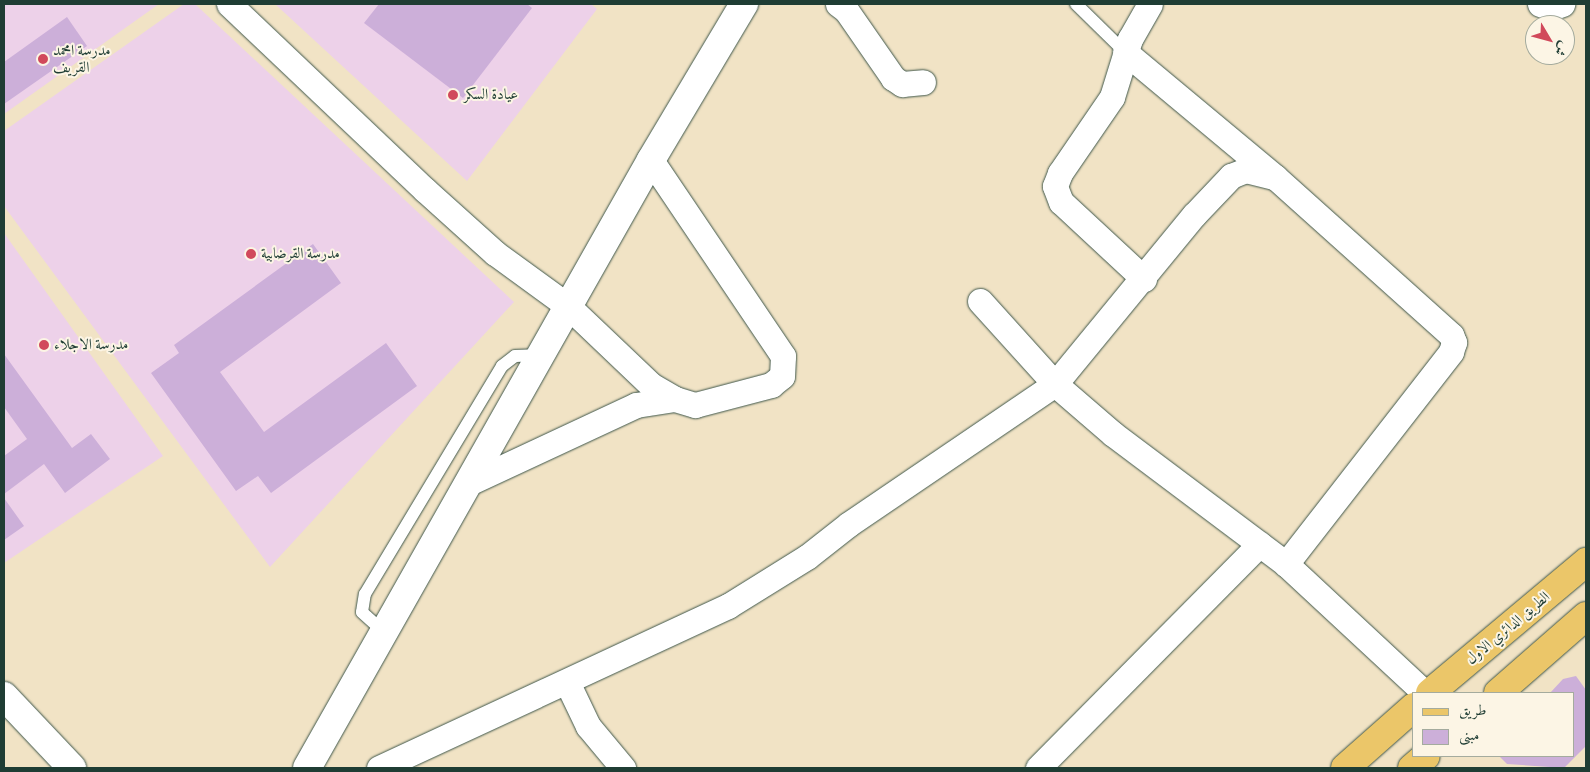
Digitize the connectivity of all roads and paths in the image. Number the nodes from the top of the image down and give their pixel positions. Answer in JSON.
{"nodes":[{"id":1,"x":229,"y":4,"type":"edge"},
{"id":2,"x":744,"y":4,"type":"edge"},
{"id":3,"x":838,"y":4,"type":"edge"},
{"id":4,"x":1076,"y":4,"type":"edge"},
{"id":5,"x":1150,"y":4,"type":"edge"},
{"id":6,"x":1540,"y":4,"type":"edge"},
{"id":7,"x":1562,"y":4,"type":"edge"},
{"id":8,"x":1125,"y":52,"type":"junction"},
{"id":9,"x":922,"y":82,"type":"dead end"},
{"id":10,"x":651,"y":160,"type":"junction"},
{"id":11,"x":1275,"y":177,"type":"junction"},
{"id":12,"x":1144,"y":279,"type":"junction"},
{"id":13,"x":980,"y":301,"type":"dead end"},
{"id":14,"x":569,"y":307,"type":"junction"},
{"id":15,"x":542,"y":355,"type":"junction"},
{"id":16,"x":1055,"y":384,"type":"junction"},
{"id":17,"x":675,"y":400,"type":"junction"},
{"id":18,"x":472,"y":482,"type":"junction"},
{"id":19,"x":1260,"y":544,"type":"junction"},
{"id":20,"x":1586,"y":562,"type":"edge"},
{"id":21,"x":1286,"y":564,"type":"junction"},
{"id":22,"x":1586,"y":616,"type":"edge"},
{"id":23,"x":385,"y":633,"type":"junction"},
{"id":24,"x":567,"y":682,"type":"junction"},
{"id":25,"x":1424,"y":692,"type":"edge"},
{"id":26,"x":1431,"y":692,"type":"edge"},
{"id":27,"x":1499,"y":692,"type":"edge"},
{"id":28,"x":4,"y":696,"type":"edge"},
{"id":29,"x":1412,"y":709,"type":"edge"},
{"id":30,"x":1425,"y":757,"type":"edge"},
{"id":31,"x":64,"y":766,"type":"edge"},
{"id":32,"x":307,"y":768,"type":"edge"},
{"id":33,"x":379,"y":768,"type":"edge"},
{"id":34,"x":623,"y":768,"type":"edge"},
{"id":35,"x":1038,"y":768,"type":"edge"},
{"id":36,"x":1345,"y":768,"type":"edge"},
{"id":37,"x":1412,"y":768,"type":"edge"}],
"edges":[{"from":1,"to":14,"type":"street"},
{"from":2,"to":10,"type":"street"},
{"from":3,"to":9,"type":"street"},
{"from":4,"to":8,"type":"lane"},
{"from":5,"to":8,"type":"street"},
{"from":6,"to":7,"type":"street"},
{"from":8,"to":11,"type":"street"},
{"from":8,"to":12,"type":"street"},
{"from":10,"to":14,"type":"street"},
{"from":10,"to":17,"type":"street"},
{"from":11,"to":12,"type":"street"},
{"from":11,"to":21,"type":"street"},
{"from":12,"to":16,"type":"street"},
{"from":13,"to":16,"type":"street"},
{"from":14,"to":15,"type":"street"},
{"from":14,"to":17,"type":"street"},
{"from":15,"to":18,"type":"street"},
{"from":15,"to":23,"type":"lane"},
{"from":16,"to":19,"type":"street"},
{"from":16,"to":24,"type":"street"},
{"from":17,"to":18,"type":"street"},
{"from":18,"to":23,"type":"street"},
{"from":19,"to":21,"type":"street"},
{"from":19,"to":35,"type":"street"},
{"from":20,"to":26,"type":"main road","name":"الطريق الدائري الاول"},
{"from":21,"to":25,"type":"street"},
{"from":22,"to":27,"type":"main road"},
{"from":23,"to":32,"type":"street"},
{"from":24,"to":33,"type":"street"},
{"from":24,"to":34,"type":"street"},
{"from":28,"to":31,"type":"street"},
{"from":29,"to":36,"type":"main road"},
{"from":30,"to":37,"type":"main road"}]}
